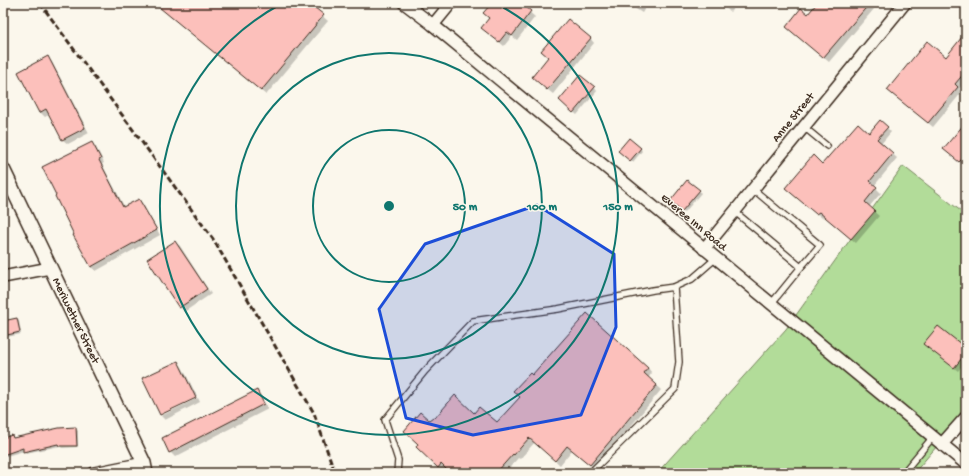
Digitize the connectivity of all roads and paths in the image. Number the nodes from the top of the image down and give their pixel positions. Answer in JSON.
{"nodes":[{"id":1,"x":404,"y":3,"type":"edge"},
{"id":2,"x":451,"y":3,"type":"edge"},
{"id":3,"x":905,"y":3,"type":"edge"},
{"id":4,"x":433,"y":25,"type":"junction"},
{"id":5,"x":804,"y":127,"type":"junction"},
{"id":6,"x":827,"y":146,"type":"dead end"},
{"id":7,"x":3,"y":169,"type":"edge"},
{"id":8,"x":753,"y":189,"type":"junction"},
{"id":9,"x":734,"y":211,"type":"junction"},
{"id":10,"x":704,"y":249,"type":"junction"},
{"id":11,"x":715,"y":259,"type":"junction"},
{"id":12,"x":801,"y":267,"type":"junction"},
{"id":13,"x":50,"y":268,"type":"junction"},
{"id":14,"x":3,"y":277,"type":"edge"},
{"id":15,"x":674,"y":287,"type":"junction"},
{"id":16,"x":771,"y":304,"type":"junction"},
{"id":17,"x":966,"y":417,"type":"edge"},
{"id":18,"x":933,"y":437,"type":"junction"},
{"id":19,"x":942,"y":444,"type":"junction"},
{"id":20,"x":966,"y":464,"type":"edge"},
{"id":21,"x":145,"y":468,"type":"edge"},
{"id":22,"x":94,"y":473,"type":"edge"},
{"id":23,"x":397,"y":473,"type":"edge"},
{"id":24,"x":590,"y":473,"type":"edge"},
{"id":25,"x":903,"y":473,"type":"edge"}],
"edges":[{"from":1,"to":4,"type":"street","name":"Everee Inn Road"},
{"from":2,"to":4,"type":"street"},
{"from":3,"to":5,"type":"street","name":"Anne Street"},
{"from":4,"to":10,"type":"street","name":"Everee Inn Road"},
{"from":5,"to":6,"type":"lane"},
{"from":5,"to":8,"type":"street","name":"Anne Street"},
{"from":7,"to":13,"type":"street","name":"Meriwether Street"},
{"from":8,"to":9,"type":"street","name":"Anne Street"},
{"from":8,"to":12,"type":"lane"},
{"from":9,"to":10,"type":"street","name":"Anne Street"},
{"from":9,"to":12,"type":"lane"},
{"from":10,"to":11,"type":"street","name":"Everee Inn Road"},
{"from":11,"to":15,"type":"lane"},
{"from":11,"to":16,"type":"street","name":"Everee Inn Road"},
{"from":12,"to":16,"type":"lane"},
{"from":13,"to":14,"type":"street"},
{"from":13,"to":21,"type":"street","name":"Meriwether Street"},
{"from":15,"to":23,"type":"lane"},
{"from":15,"to":24,"type":"lane"},
{"from":16,"to":18,"type":"street","name":"Everee Inn Road"},
{"from":17,"to":19,"type":"street"},
{"from":18,"to":19,"type":"street","name":"Everee Inn Road"},
{"from":18,"to":25,"type":"lane"},
{"from":19,"to":20,"type":"street","name":"Everee Inn Road"},
{"from":21,"to":22,"type":"street"}]}
